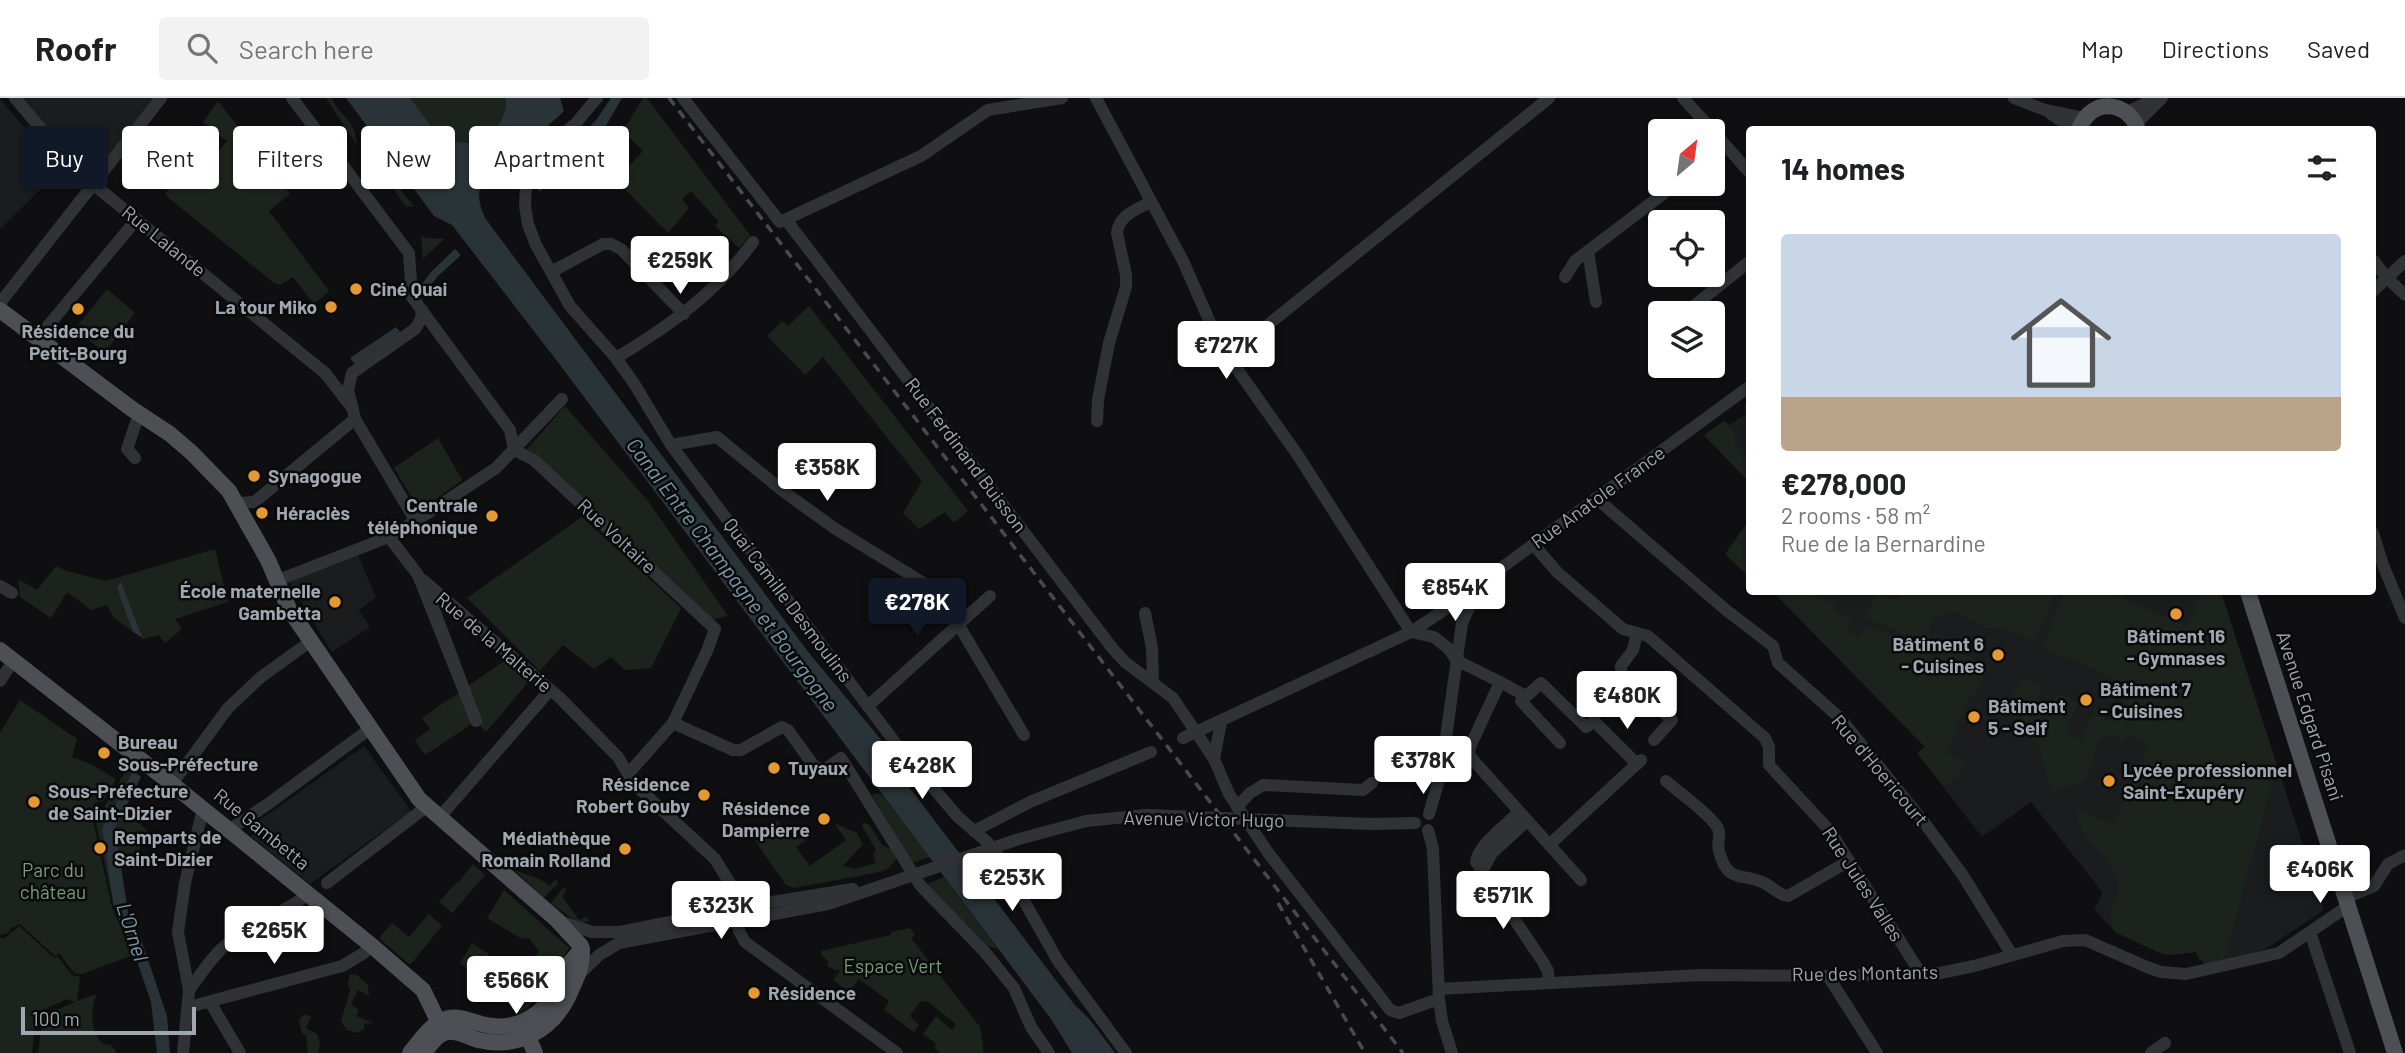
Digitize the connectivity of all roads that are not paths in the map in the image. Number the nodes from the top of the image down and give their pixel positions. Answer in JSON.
{"nodes":[{"id":1,"x":15,"y":98,"type":"edge"},
{"id":2,"x":161,"y":98,"type":"edge"},
{"id":3,"x":292,"y":98,"type":"edge"},
{"id":4,"x":597,"y":98,"type":"edge"},
{"id":5,"x":683,"y":98,"type":"edge"},
{"id":6,"x":1062,"y":98,"type":"edge"},
{"id":7,"x":1096,"y":98,"type":"edge"},
{"id":8,"x":1549,"y":98,"type":"edge"},
{"id":9,"x":1683,"y":98,"type":"edge"},
{"id":10,"x":2014,"y":98,"type":"edge"},
{"id":11,"x":2160,"y":98,"type":"edge"},
{"id":12,"x":2107,"y":102,"type":"edge"},
{"id":13,"x":2084,"y":117,"type":"edge"},
{"id":14,"x":1702,"y":119,"type":"edge"},
{"id":15,"x":2134,"y":122,"type":"edge"},
{"id":16,"x":39,"y":126,"type":"edge"},
{"id":17,"x":1726,"y":146,"type":"edge"},
{"id":18,"x":108,"y":165,"type":"edge"},
{"id":19,"x":1746,"y":168,"type":"edge"},
{"id":20,"x":89,"y":189,"type":"edge"},
{"id":21,"x":99,"y":189,"type":"edge"},
{"id":22,"x":1660,"y":196,"type":"edge"},
{"id":23,"x":1151,"y":202,"type":"junction"},
{"id":24,"x":137,"y":219,"type":"junction"},
{"id":25,"x":783,"y":222,"type":"junction"},
{"id":26,"x":753,"y":242,"type":"dead end"},
{"id":27,"x":1588,"y":251,"type":"junction"},
{"id":28,"x":2405,"y":261,"type":"edge"},
{"id":29,"x":1746,"y":264,"type":"edge"},
{"id":30,"x":2376,"y":264,"type":"edge"},
{"id":31,"x":551,"y":272,"type":"junction"},
{"id":32,"x":1565,"y":277,"type":"dead end"},
{"id":33,"x":2386,"y":277,"type":"junction"},
{"id":34,"x":2376,"y":288,"type":"edge"},
{"id":35,"x":2405,"y":295,"type":"edge"},
{"id":36,"x":1700,"y":301,"type":"edge"},
{"id":37,"x":1595,"y":302,"type":"dead end"},
{"id":38,"x":0,"y":303,"type":"edge"},
{"id":39,"x":0,"y":310,"type":"edge"},
{"id":40,"x":422,"y":310,"type":"junction"},
{"id":41,"x":684,"y":314,"type":"junction"},
{"id":42,"x":37,"y":339,"type":"junction"},
{"id":43,"x":1228,"y":357,"type":"junction"},
{"id":44,"x":616,"y":358,"type":"junction"},
{"id":45,"x":325,"y":373,"type":"junction"},
{"id":46,"x":352,"y":373,"type":"junction"},
{"id":47,"x":1746,"y":389,"type":"edge"},
{"id":48,"x":562,"y":399,"type":"dead end"},
{"id":49,"x":139,"y":414,"type":"junction"},
{"id":50,"x":354,"y":414,"type":"junction"},
{"id":51,"x":1097,"y":421,"type":"dead end"},
{"id":52,"x":671,"y":445,"type":"junction"},
{"id":53,"x":514,"y":450,"type":"junction"},
{"id":54,"x":135,"y":458,"type":"dead end"},
{"id":55,"x":1597,"y":498,"type":"junction"},
{"id":56,"x":248,"y":505,"type":"junction"},
{"id":57,"x":415,"y":520,"type":"junction"},
{"id":58,"x":389,"y":537,"type":"junction"},
{"id":59,"x":2376,"y":543,"type":"edge"},
{"id":60,"x":1533,"y":544,"type":"junction"},
{"id":61,"x":281,"y":578,"type":"junction"},
{"id":62,"x":0,"y":586,"type":"edge"},
{"id":63,"x":1480,"y":586,"type":"junction"},
{"id":64,"x":12,"y":593,"type":"dead end"},
{"id":65,"x":2249,"y":595,"type":"edge"},
{"id":66,"x":990,"y":596,"type":"dead end"},
{"id":67,"x":1145,"y":613,"type":"dead end"},
{"id":68,"x":2405,"y":618,"type":"edge"},
{"id":69,"x":958,"y":624,"type":"junction"},
{"id":70,"x":1411,"y":632,"type":"junction"},
{"id":71,"x":1637,"y":633,"type":"junction"},
{"id":72,"x":311,"y":641,"type":"junction"},
{"id":73,"x":0,"y":650,"type":"edge"},
{"id":74,"x":1456,"y":660,"type":"junction"},
{"id":75,"x":13,"y":661,"type":"junction"},
{"id":76,"x":0,"y":681,"type":"edge"},
{"id":77,"x":1153,"y":681,"type":"junction"},
{"id":78,"x":1500,"y":682,"type":"junction"},
{"id":79,"x":550,"y":690,"type":"junction"},
{"id":80,"x":1527,"y":696,"type":"junction"},
{"id":81,"x":867,"y":706,"type":"junction"},
{"id":82,"x":1221,"y":722,"type":"junction"},
{"id":83,"x":673,"y":723,"type":"junction"},
{"id":84,"x":371,"y":728,"type":"junction"},
{"id":85,"x":1198,"y":732,"type":"junction"},
{"id":86,"x":1024,"y":735,"type":"dead end"},
{"id":87,"x":1183,"y":738,"type":"dead end"},
{"id":88,"x":1654,"y":740,"type":"dead end"},
{"id":89,"x":1560,"y":743,"type":"dead end"},
{"id":90,"x":1151,"y":752,"type":"dead end"},
{"id":91,"x":1214,"y":759,"type":"junction"},
{"id":92,"x":628,"y":774,"type":"junction"},
{"id":93,"x":1666,"y":781,"type":"dead end"},
{"id":94,"x":1372,"y":783,"type":"dead end"},
{"id":95,"x":172,"y":784,"type":"junction"},
{"id":96,"x":426,"y":807,"type":"junction"},
{"id":97,"x":1237,"y":807,"type":"junction"},
{"id":98,"x":203,"y":809,"type":"junction"},
{"id":99,"x":1429,"y":814,"type":"junction"},
{"id":100,"x":1523,"y":817,"type":"junction"},
{"id":101,"x":439,"y":818,"type":"junction"},
{"id":102,"x":1415,"y":823,"type":"junction"},
{"id":103,"x":229,"y":830,"type":"junction"},
{"id":104,"x":1428,"y":830,"type":"junction"},
{"id":105,"x":974,"y":831,"type":"junction"},
{"id":106,"x":1549,"y":845,"type":"junction"},
{"id":107,"x":988,"y":850,"type":"junction"},
{"id":108,"x":2405,"y":855,"type":"edge"},
{"id":109,"x":1849,"y":860,"type":"junction"},
{"id":110,"x":913,"y":875,"type":"junction"},
{"id":111,"x":1581,"y":880,"type":"dead end"},
{"id":112,"x":327,"y":883,"type":"dead end"},
{"id":113,"x":309,"y":894,"type":"junction"},
{"id":114,"x":2347,"y":902,"type":"junction"},
{"id":115,"x":737,"y":915,"type":"junction"},
{"id":116,"x":557,"y":920,"type":"junction"},
{"id":117,"x":620,"y":932,"type":"junction"},
{"id":118,"x":2310,"y":932,"type":"junction"},
{"id":119,"x":371,"y":945,"type":"junction"},
{"id":120,"x":582,"y":949,"type":"junction"},
{"id":121,"x":2012,"y":955,"type":"junction"},
{"id":122,"x":1921,"y":974,"type":"junction"},
{"id":123,"x":578,"y":976,"type":"junction"},
{"id":124,"x":1828,"y":976,"type":"junction"},
{"id":125,"x":1549,"y":983,"type":"junction"},
{"id":126,"x":189,"y":990,"type":"junction"},
{"id":127,"x":1439,"y":994,"type":"junction"},
{"id":128,"x":210,"y":1002,"type":"junction"},
{"id":129,"x":188,"y":1007,"type":"junction"},
{"id":130,"x":544,"y":1007,"type":"junction"},
{"id":131,"x":442,"y":1027,"type":"junction"},
{"id":132,"x":532,"y":1036,"type":"junction"},
{"id":133,"x":2165,"y":1043,"type":"dead end"},
{"id":134,"x":183,"y":1053,"type":"edge"},
{"id":135,"x":240,"y":1053,"type":"edge"},
{"id":136,"x":410,"y":1053,"type":"edge"},
{"id":137,"x":424,"y":1053,"type":"edge"},
{"id":138,"x":535,"y":1053,"type":"edge"},
{"id":139,"x":543,"y":1053,"type":"edge"},
{"id":140,"x":897,"y":1053,"type":"edge"},
{"id":141,"x":1048,"y":1053,"type":"edge"},
{"id":142,"x":1126,"y":1053,"type":"edge"},
{"id":143,"x":1452,"y":1053,"type":"edge"},
{"id":144,"x":1877,"y":1053,"type":"edge"},
{"id":145,"x":2151,"y":1053,"type":"edge"},
{"id":146,"x":2350,"y":1053,"type":"edge"},
{"id":147,"x":2395,"y":1053,"type":"edge"}],
"edges":[{"from":1,"to":16,"type":"street","name":"Rue Lalande"},
{"from":2,"to":18,"type":"street"},
{"from":3,"to":40,"type":"street"},
{"from":4,"to":31,"type":"street","name":"Quai Camille Desmoulins"},
{"from":5,"to":25,"type":"street","name":"Rue Ferdinand Buisson"},
{"from":6,"to":25,"type":"street"},
{"from":7,"to":23,"type":"street"},
{"from":8,"to":43,"type":"street"},
{"from":9,"to":14,"type":"street"},
{"from":10,"to":13,"type":"street"},
{"from":11,"to":15,"type":"street"},
{"from":12,"to":13,"type":"main road"},
{"from":12,"to":15,"type":"main road"},
{"from":17,"to":19,"type":"street"},
{"from":20,"to":38,"type":"street"},
{"from":21,"to":24,"type":"street","name":"Rue Lalande"},
{"from":22,"to":27,"type":"street"},
{"from":23,"to":43,"type":"street"},
{"from":23,"to":51,"type":"street"},
{"from":24,"to":42,"type":"street"},
{"from":24,"to":45,"type":"street","name":"Rue Lalande"},
{"from":25,"to":77,"type":"street","name":"Rue Ferdinand Buisson"},
{"from":26,"to":41,"type":"street"},
{"from":27,"to":32,"type":"street"},
{"from":27,"to":37,"type":"street"},
{"from":28,"to":33,"type":"street"},
{"from":29,"to":36,"type":"street"},
{"from":30,"to":33,"type":"street"},
{"from":31,"to":41,"type":"street"},
{"from":31,"to":44,"type":"street","name":"Quai Camille Desmoulins"},
{"from":33,"to":34,"type":"street"},
{"from":33,"to":35,"type":"street"},
{"from":39,"to":42,"type":"main road"},
{"from":40,"to":46,"type":"street"},
{"from":40,"to":53,"type":"street"},
{"from":41,"to":44,"type":"street"},
{"from":42,"to":49,"type":"main road"},
{"from":43,"to":70,"type":"street"},
{"from":44,"to":52,"type":"street","name":"Quai Camille Desmoulins"},
{"from":45,"to":46,"type":"street"},
{"from":45,"to":50,"type":"street","name":"Rue Lalande"},
{"from":46,"to":50,"type":"street"},
{"from":47,"to":55,"type":"street","name":"Rue Anatole France"},
{"from":48,"to":53,"type":"street"},
{"from":49,"to":54,"type":"street"},
{"from":49,"to":56,"type":"main road"},
{"from":50,"to":56,"type":"street"},
{"from":50,"to":57,"type":"street"},
{"from":52,"to":69,"type":"street"},
{"from":52,"to":81,"type":"street","name":"Quai Camille Desmoulins"},
{"from":53,"to":57,"type":"street"},
{"from":53,"to":83,"type":"street","name":"Rue Voltaire"},
{"from":55,"to":60,"type":"street","name":"Rue Anatole France"},
{"from":55,"to":121,"type":"street","name":"Rue d'Hoericourt"},
{"from":56,"to":61,"type":"main road"},
{"from":57,"to":58,"type":"street"},
{"from":58,"to":61,"type":"street"},
{"from":58,"to":79,"type":"street","name":"Rue de la Malterie"},
{"from":59,"to":68,"type":"street"},
{"from":60,"to":63,"type":"street","name":"Rue Anatole France"},
{"from":60,"to":71,"type":"street","name":"Rue Jules Valles"},
{"from":61,"to":72,"type":"main road"},
{"from":62,"to":64,"type":"street"},
{"from":63,"to":70,"type":"street","name":"Rue Anatole France"},
{"from":63,"to":74,"type":"street"},
{"from":65,"to":114,"type":"main road","name":"Avenue Edgard Pisani"},
{"from":66,"to":69,"type":"street"},
{"from":67,"to":77,"type":"street"},
{"from":69,"to":81,"type":"street"},
{"from":69,"to":86,"type":"street"},
{"from":70,"to":74,"type":"street"},
{"from":70,"to":82,"type":"street","name":"Rue Anatole France"},
{"from":71,"to":88,"type":"street"},
{"from":71,"to":109,"type":"street","name":"Rue Jules Valles"},
{"from":72,"to":84,"type":"main road"},
{"from":72,"to":95,"type":"street"},
{"from":73,"to":75,"type":"main road","name":"Rue Gambetta"},
{"from":74,"to":78,"type":"street"},
{"from":74,"to":99,"type":"street"},
{"from":75,"to":76,"type":"street"},
{"from":75,"to":95,"type":"main road","name":"Rue Gambetta"},
{"from":77,"to":85,"type":"street","name":"Rue Ferdinand Buisson"},
{"from":78,"to":80,"type":"street"},
{"from":78,"to":100,"type":"street"},
{"from":79,"to":92,"type":"street","name":"Rue de la Malterie"},
{"from":79,"to":101,"type":"street"},
{"from":80,"to":89,"type":"street"},
{"from":80,"to":106,"type":"street"},
{"from":81,"to":105,"type":"street","name":"Quai Camille Desmoulins"},
{"from":82,"to":85,"type":"street","name":"Rue Anatole France"},
{"from":82,"to":91,"type":"street"},
{"from":83,"to":92,"type":"street"},
{"from":83,"to":110,"type":"street"},
{"from":84,"to":96,"type":"main road"},
{"from":84,"to":103,"type":"street"},
{"from":85,"to":87,"type":"street","name":"Rue Anatole France"},
{"from":85,"to":91,"type":"street","name":"Rue des Montants"},
{"from":90,"to":105,"type":"street"},
{"from":91,"to":97,"type":"street","name":"Rue des Montants"},
{"from":92,"to":115,"type":"street","name":"Rue de la Malterie"},
{"from":93,"to":109,"type":"street"},
{"from":94,"to":97,"type":"street"},
{"from":95,"to":98,"type":"main road","name":"Rue Gambetta"},
{"from":96,"to":101,"type":"main road"},
{"from":96,"to":112,"type":"street"},
{"from":97,"to":127,"type":"street","name":"Rue des Montants"},
{"from":98,"to":103,"type":"main road","name":"Rue Gambetta"},
{"from":98,"to":126,"type":"street"},
{"from":99,"to":102,"type":"street"},
{"from":99,"to":104,"type":"street"},
{"from":100,"to":106,"type":"street"},
{"from":100,"to":125,"type":"street"},
{"from":101,"to":116,"type":"main road"},
{"from":102,"to":104,"type":"street"},
{"from":102,"to":107,"type":"street","name":"Avenue Victor Hugo"},
{"from":103,"to":113,"type":"main road","name":"Rue Gambetta"},
{"from":104,"to":127,"type":"street"},
{"from":105,"to":107,"type":"street","name":"Quai Camille Desmoulins"},
{"from":106,"to":111,"type":"street"},
{"from":107,"to":110,"type":"street","name":"Avenue Victor Hugo"},
{"from":107,"to":142,"type":"street","name":"Quai Camille Desmoulins"},
{"from":108,"to":114,"type":"street","name":"Rue des Montants"},
{"from":109,"to":122,"type":"street","name":"Rue Jules Valles"},
{"from":110,"to":115,"type":"street","name":"Avenue Victor Hugo"},
{"from":110,"to":141,"type":"street"},
{"from":113,"to":119,"type":"main road","name":"Rue Gambetta"},
{"from":113,"to":126,"type":"street"},
{"from":114,"to":118,"type":"street","name":"Rue des Montants"},
{"from":114,"to":147,"type":"main road","name":"Avenue Edgard Pisani"},
{"from":115,"to":117,"type":"street","name":"Avenue Victor Hugo"},
{"from":115,"to":123,"type":"street","name":"Avenue Victor Hugo"},
{"from":115,"to":140,"type":"street","name":"Rue de la Malterie"},
{"from":116,"to":117,"type":"street","name":"Avenue Victor Hugo"},
{"from":116,"to":120,"type":"main road"},
{"from":117,"to":120,"type":"street","name":"Avenue Victor Hugo"},
{"from":118,"to":121,"type":"street","name":"Rue des Montants"},
{"from":118,"to":146,"type":"street"},
{"from":119,"to":128,"type":"street"},
{"from":119,"to":131,"type":"main road","name":"Rue Gambetta"},
{"from":120,"to":123,"type":"main road"},
{"from":120,"to":130,"type":"main road"},
{"from":121,"to":122,"type":"street","name":"Rue des Montants"},
{"from":122,"to":124,"type":"street","name":"Rue des Montants"},
{"from":123,"to":132,"type":"main road"},
{"from":124,"to":125,"type":"street","name":"Rue des Montants"},
{"from":124,"to":144,"type":"street"},
{"from":125,"to":127,"type":"street","name":"Rue des Montants"},
{"from":126,"to":129,"type":"street"},
{"from":127,"to":143,"type":"street"},
{"from":128,"to":129,"type":"street"},
{"from":128,"to":135,"type":"street"},
{"from":129,"to":134,"type":"street"},
{"from":130,"to":131,"type":"main road"},
{"from":130,"to":132,"type":"main road"},
{"from":131,"to":132,"type":"main road"},
{"from":131,"to":136,"type":"main road"},
{"from":131,"to":137,"type":"main road"},
{"from":132,"to":138,"type":"main road"},
{"from":132,"to":139,"type":"main road"},
{"from":133,"to":145,"type":"street"}]}
